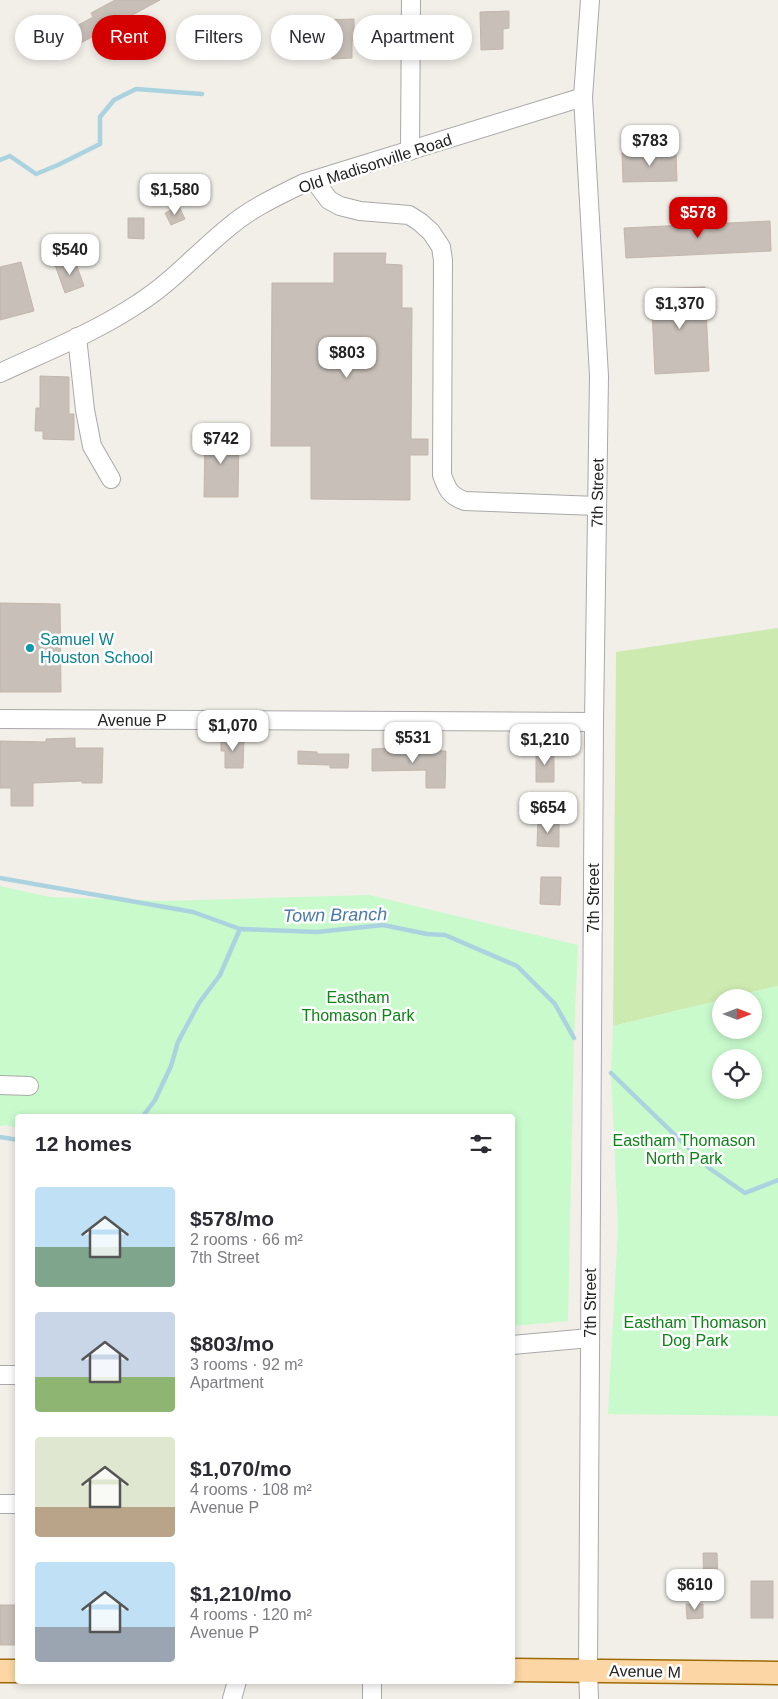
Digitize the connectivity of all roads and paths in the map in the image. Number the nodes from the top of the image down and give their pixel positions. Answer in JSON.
{"nodes":[{"id":1,"x":411,"y":0,"type":"edge"},
{"id":2,"x":590,"y":0,"type":"edge"},
{"id":3,"x":583,"y":97,"type":"junction"},
{"id":4,"x":410,"y":151,"type":"junction"},
{"id":5,"x":314,"y":180,"type":"junction"},
{"id":6,"x":77,"y":337,"type":"junction"},
{"id":7,"x":0,"y":373,"type":"edge"},
{"id":8,"x":111,"y":479,"type":"dead end"},
{"id":9,"x":597,"y":506,"type":"junction"},
{"id":10,"x":0,"y":719,"type":"edge"},
{"id":11,"x":594,"y":722,"type":"junction"},
{"id":12,"x":0,"y":1085,"type":"edge"},
{"id":13,"x":29,"y":1086,"type":"dead end"},
{"id":14,"x":590,"y":1338,"type":"junction"},
{"id":15,"x":515,"y":1345,"type":"edge"},
{"id":16,"x":0,"y":1376,"type":"edge"},
{"id":17,"x":15,"y":1376,"type":"edge"},
{"id":18,"x":0,"y":1504,"type":"edge"},
{"id":19,"x":15,"y":1504,"type":"edge"},
{"id":20,"x":515,"y":1670,"type":"edge"},
{"id":21,"x":588,"y":1670,"type":"junction"},
{"id":22,"x":0,"y":1671,"type":"edge"},
{"id":23,"x":15,"y":1671,"type":"edge"},
{"id":24,"x":778,"y":1673,"type":"edge"},
{"id":25,"x":236,"y":1684,"type":"edge"},
{"id":26,"x":372,"y":1684,"type":"edge"},
{"id":27,"x":232,"y":1699,"type":"edge"},
{"id":28,"x":372,"y":1699,"type":"edge"},
{"id":29,"x":589,"y":1699,"type":"edge"}],
"edges":[{"from":1,"to":4,"type":"street"},
{"from":2,"to":3,"type":"street"},
{"from":3,"to":4,"type":"street","name":"Old Madisonville Road"},
{"from":3,"to":9,"type":"street","name":"7th Street"},
{"from":4,"to":5,"type":"street","name":"Old Madisonville Road"},
{"from":5,"to":6,"type":"street","name":"Old Madisonville Road"},
{"from":5,"to":9,"type":"street"},
{"from":6,"to":7,"type":"street","name":"Old Madisonville Road"},
{"from":6,"to":8,"type":"street"},
{"from":9,"to":11,"type":"street","name":"7th Street"},
{"from":10,"to":11,"type":"street","name":"Avenue P"},
{"from":11,"to":14,"type":"street","name":"7th Street"},
{"from":12,"to":13,"type":"street"},
{"from":14,"to":15,"type":"street"},
{"from":14,"to":21,"type":"street","name":"7th Street"},
{"from":16,"to":17,"type":"street"},
{"from":18,"to":19,"type":"street"},
{"from":20,"to":21,"type":"main road","name":"Avenue M"},
{"from":21,"to":24,"type":"main road","name":"Avenue M"},
{"from":21,"to":29,"type":"street","name":"7th Street"},
{"from":22,"to":23,"type":"main road"},
{"from":25,"to":27,"type":"street"},
{"from":26,"to":28,"type":"street"}]}
